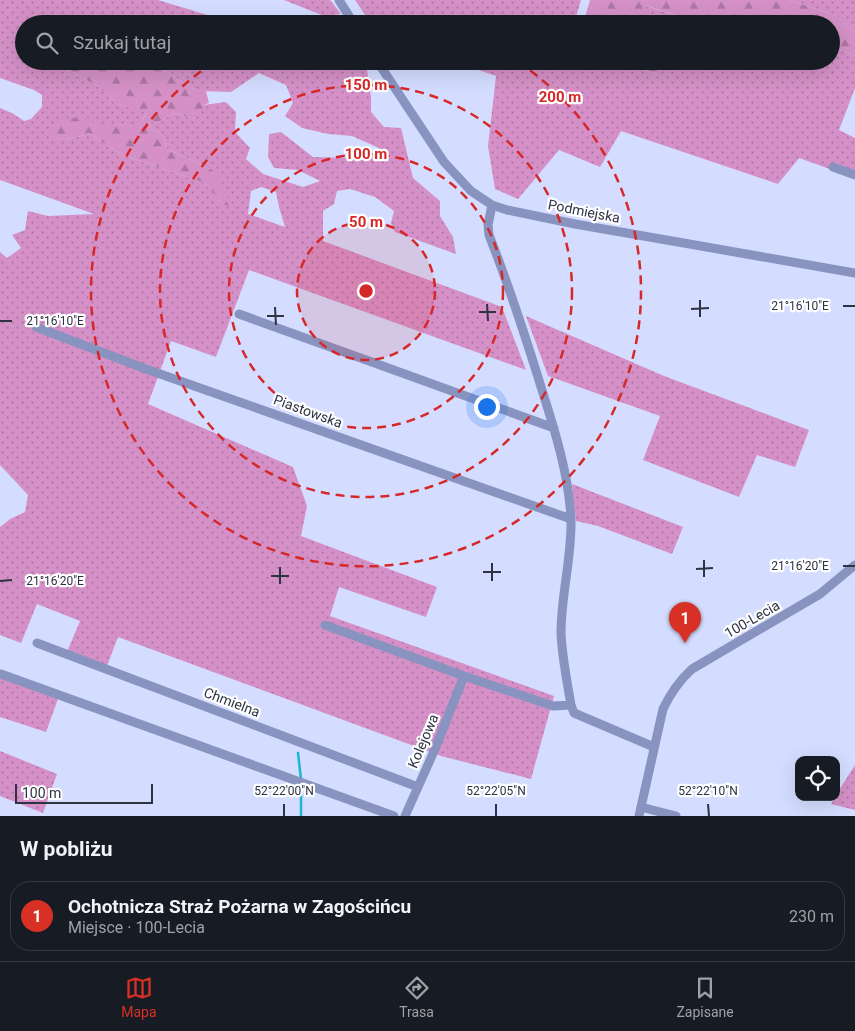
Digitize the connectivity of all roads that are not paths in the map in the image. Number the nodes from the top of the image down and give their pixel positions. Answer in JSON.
{"nodes":[{"id":1,"x":339,"y":0,"type":"edge"},
{"id":2,"x":348,"y":15,"type":"edge"},
{"id":3,"x":383,"y":70,"type":"edge"},
{"id":4,"x":833,"y":167,"type":"dead end"},
{"id":5,"x":855,"y":175,"type":"edge"},
{"id":6,"x":492,"y":205,"type":"junction"},
{"id":7,"x":855,"y":273,"type":"edge"},
{"id":8,"x":239,"y":314,"type":"dead end"},
{"id":9,"x":36,"y":328,"type":"dead end"},
{"id":10,"x":554,"y":428,"type":"junction"},
{"id":11,"x":571,"y":519,"type":"junction"},
{"id":12,"x":855,"y":565,"type":"edge"},
{"id":13,"x":325,"y":625,"type":"dead end"},
{"id":14,"x":37,"y":644,"type":"dead end"},
{"id":15,"x":1,"y":674,"type":"edge"},
{"id":16,"x":464,"y":676,"type":"junction"},
{"id":17,"x":571,"y":705,"type":"junction"},
{"id":18,"x":654,"y":747,"type":"junction"},
{"id":19,"x":418,"y":787,"type":"junction"},
{"id":20,"x":640,"y":811,"type":"edge"},
{"id":21,"x":394,"y":816,"type":"edge"},
{"id":22,"x":405,"y":816,"type":"edge"},
{"id":23,"x":676,"y":816,"type":"edge"}],
"edges":[{"from":1,"to":2,"type":"street"},
{"from":3,"to":6,"type":"street","name":"Podmiejska"},
{"from":4,"to":5,"type":"street"},
{"from":6,"to":7,"type":"street","name":"Podmiejska"},
{"from":6,"to":10,"type":"street"},
{"from":8,"to":10,"type":"street"},
{"from":9,"to":11,"type":"street","name":"Piastowska"},
{"from":10,"to":11,"type":"street"},
{"from":11,"to":17,"type":"street"},
{"from":12,"to":18,"type":"street","name":"100-Lecia"},
{"from":13,"to":16,"type":"street"},
{"from":14,"to":19,"type":"street","name":"Chmielna"},
{"from":15,"to":21,"type":"street"},
{"from":16,"to":17,"type":"street"},
{"from":16,"to":19,"type":"street","name":"Kolejowa"},
{"from":17,"to":18,"type":"street"},
{"from":18,"to":20,"type":"street","name":"100-Lecia"},
{"from":19,"to":22,"type":"street","name":"Kolejowa"},
{"from":20,"to":23,"type":"street"}]}
